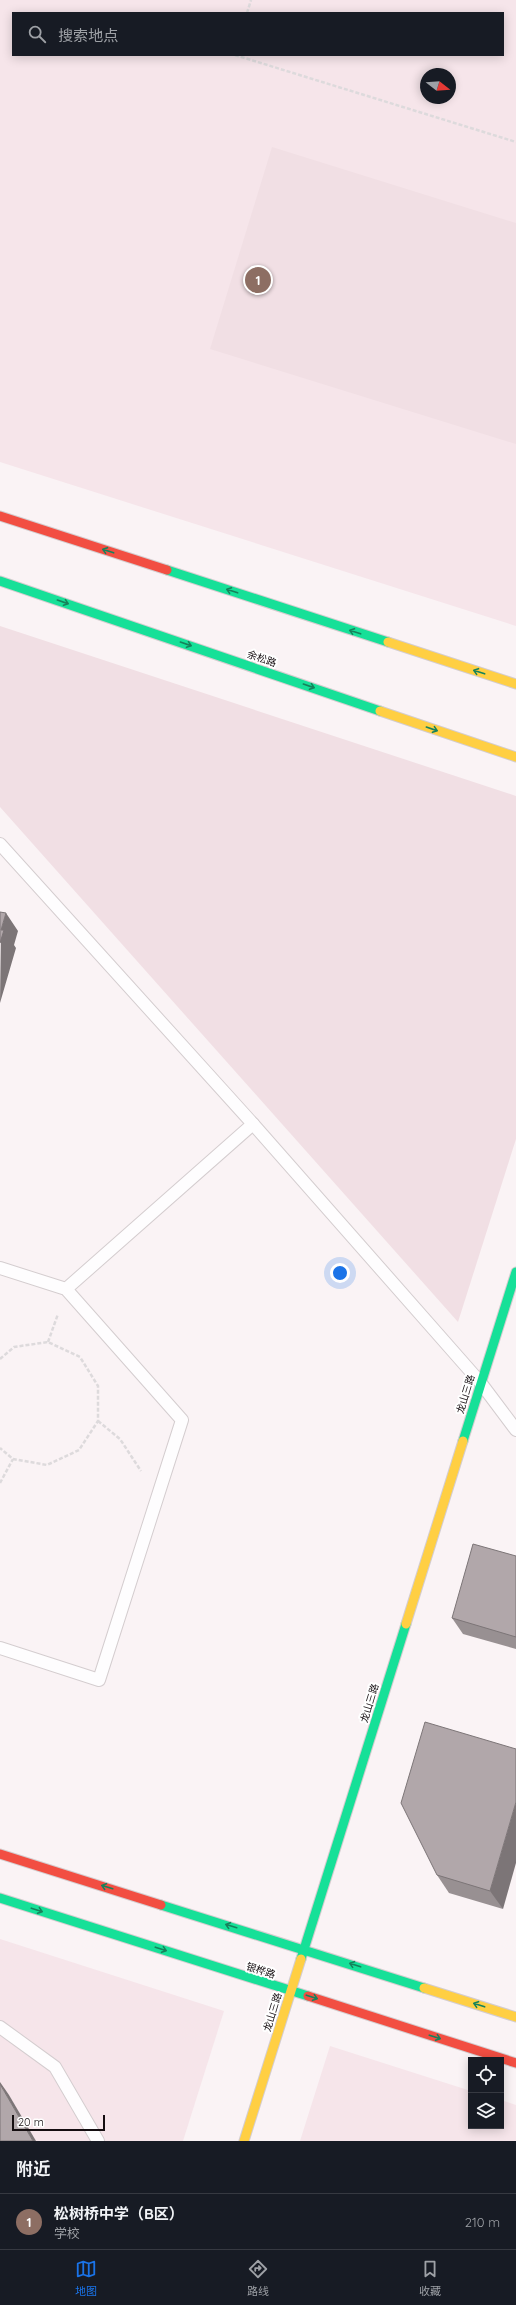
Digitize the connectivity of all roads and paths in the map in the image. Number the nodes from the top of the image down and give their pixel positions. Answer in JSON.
{"nodes":[{"id":1,"x":251,"y":0,"type":"edge"},
{"id":2,"x":247,"y":12,"type":"edge"},
{"id":3,"x":238,"y":56,"type":"edge"},
{"id":4,"x":516,"y":142,"type":"edge"},
{"id":5,"x":0,"y":516,"type":"edge"},
{"id":6,"x":0,"y":581,"type":"edge"},
{"id":7,"x":0,"y":588,"type":"edge"},
{"id":8,"x":46,"y":596,"type":"junction"},
{"id":9,"x":516,"y":684,"type":"edge"},
{"id":10,"x":507,"y":754,"type":"junction"},
{"id":11,"x":516,"y":757,"type":"edge"},
{"id":12,"x":516,"y":762,"type":"edge"},
{"id":13,"x":0,"y":844,"type":"edge"},
{"id":14,"x":253,"y":1124,"type":"junction"},
{"id":15,"x":0,"y":1268,"type":"edge"},
{"id":16,"x":516,"y":1272,"type":"edge"},
{"id":17,"x":66,"y":1289,"type":"junction"},
{"id":18,"x":0,"y":1359,"type":"edge"},
{"id":19,"x":480,"y":1382,"type":"junction"},
{"id":20,"x":98,"y":1421,"type":"junction"},
{"id":21,"x":516,"y":1430,"type":"edge"},
{"id":22,"x":0,"y":1448,"type":"edge"},
{"id":23,"x":13,"y":1459,"type":"junction"},
{"id":24,"x":0,"y":1483,"type":"edge"},
{"id":25,"x":159,"y":1495,"type":"junction"},
{"id":26,"x":0,"y":1648,"type":"edge"},
{"id":27,"x":0,"y":1854,"type":"edge"},
{"id":28,"x":0,"y":1898,"type":"edge"},
{"id":29,"x":304,"y":1949,"type":"junction"},
{"id":30,"x":290,"y":1990,"type":"junction"},
{"id":31,"x":516,"y":2017,"type":"edge"},
{"id":32,"x":0,"y":2027,"type":"edge"},
{"id":33,"x":516,"y":2063,"type":"edge"},
{"id":34,"x":98,"y":2141,"type":"edge"},
{"id":35,"x":244,"y":2141,"type":"edge"}],
"edges":[{"from":1,"to":2,"type":"path"},
{"from":3,"to":4,"type":"path"},
{"from":9,"to":5,"type":"main road","one_way":true},
{"from":6,"to":8,"type":"main road","name":"余松路"},
{"from":7,"to":8,"type":"main road"},
{"from":8,"to":10,"type":"main road","name":"余松路","one_way":true},
{"from":10,"to":11,"type":"main road","name":"余松路"},
{"from":10,"to":12,"type":"main road"},
{"from":13,"to":14,"type":"lane"},
{"from":14,"to":17,"type":"lane"},
{"from":14,"to":19,"type":"lane"},
{"from":15,"to":17,"type":"lane"},
{"from":16,"to":19,"type":"main road","name":"龙山三路"},
{"from":17,"to":25,"type":"lane"},
{"from":18,"to":20,"type":"path"},
{"from":19,"to":21,"type":"lane"},
{"from":19,"to":29,"type":"main road","name":"龙山三路"},
{"from":20,"to":23,"type":"path"},
{"from":20,"to":25,"type":"path"},
{"from":22,"to":23,"type":"path"},
{"from":23,"to":24,"type":"path"},
{"from":25,"to":26,"type":"lane"},
{"from":29,"to":27,"type":"main road","one_way":true},
{"from":28,"to":30,"type":"main road","name":"银桦路","one_way":true},
{"from":29,"to":30,"type":"main road","name":"龙山三路"},
{"from":31,"to":29,"type":"main road","one_way":true},
{"from":30,"to":33,"type":"main road","name":"银桦路","one_way":true},
{"from":30,"to":35,"type":"main road","name":"龙山三路"},
{"from":32,"to":34,"type":"lane"}]}
